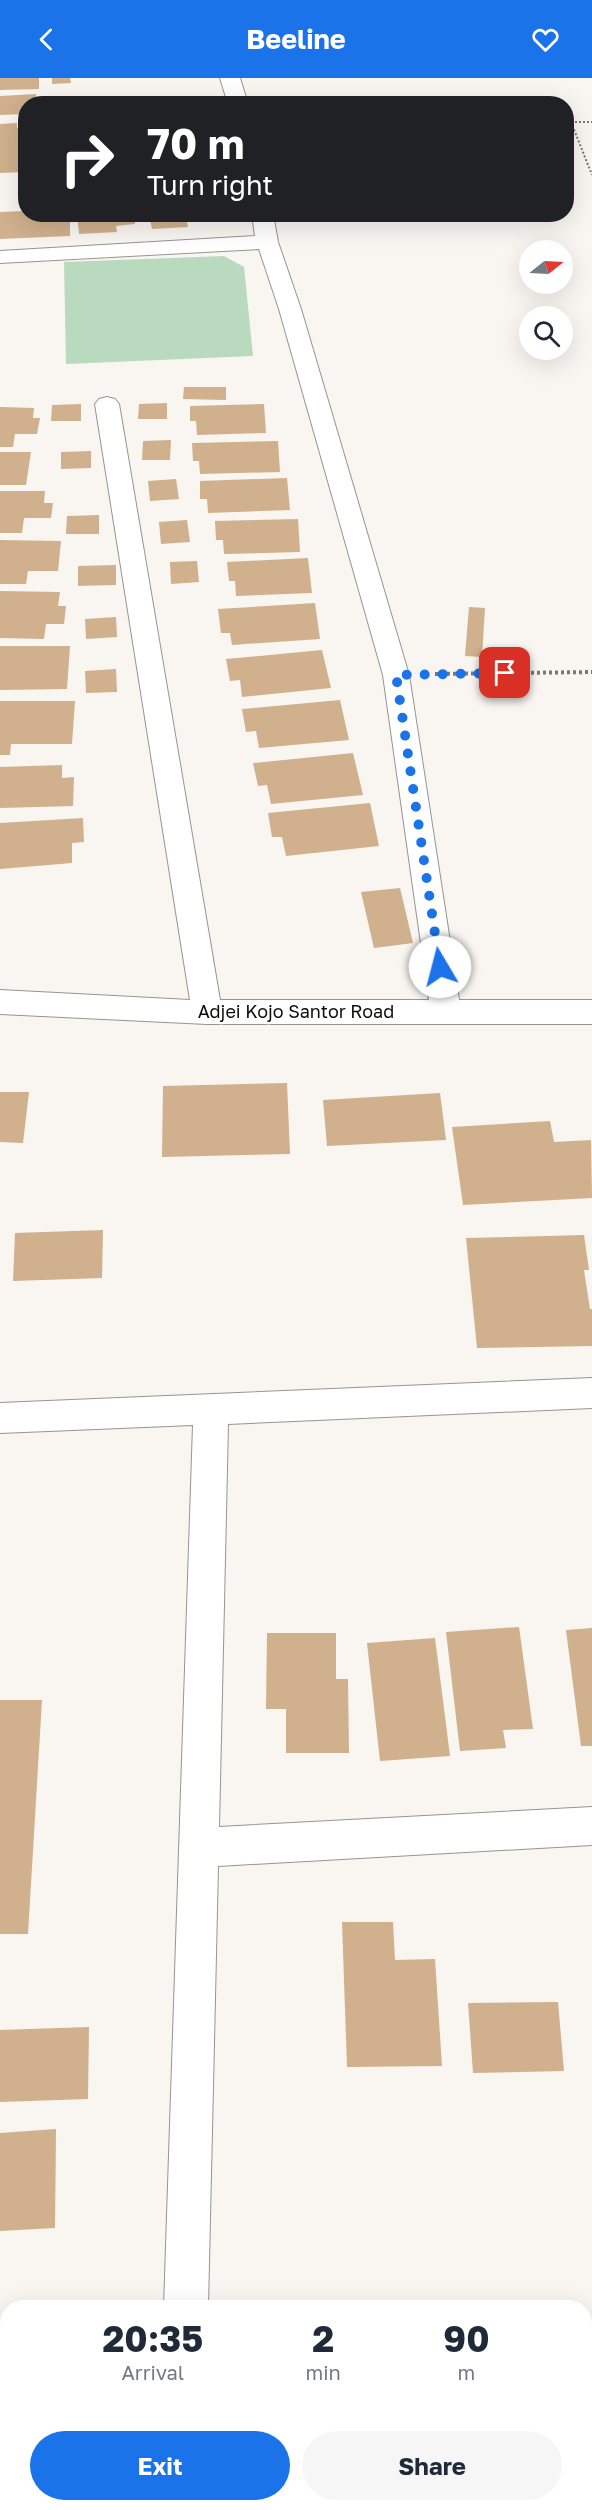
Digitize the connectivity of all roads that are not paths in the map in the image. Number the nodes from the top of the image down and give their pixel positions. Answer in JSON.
{"nodes":[{"id":1,"x":230,"y":78,"type":"edge"},
{"id":2,"x":235,"y":96,"type":"edge"},
{"id":3,"x":263,"y":222,"type":"edge"},
{"id":4,"x":267,"y":242,"type":"junction"},
{"id":5,"x":0,"y":257,"type":"edge"},
{"id":6,"x":107,"y":404,"type":"dead end"},
{"id":7,"x":0,"y":1002,"type":"edge"},
{"id":8,"x":207,"y":1012,"type":"junction"},
{"id":9,"x":446,"y":1012,"type":"junction"},
{"id":10,"x":592,"y":1012,"type":"edge"},
{"id":11,"x":592,"y":1393,"type":"edge"},
{"id":12,"x":211,"y":1409,"type":"junction"},
{"id":13,"x":0,"y":1418,"type":"edge"},
{"id":14,"x":592,"y":1826,"type":"edge"},
{"id":15,"x":198,"y":1848,"type":"junction"},
{"id":16,"x":186,"y":2300,"type":"edge"}],
"edges":[{"from":1,"to":2,"type":"street"},
{"from":3,"to":4,"type":"street"},
{"from":4,"to":5,"type":"street"},
{"from":4,"to":9,"type":"street"},
{"from":6,"to":8,"type":"street"},
{"from":7,"to":8,"type":"street","name":"Adjei Kojo Santor Road"},
{"from":8,"to":9,"type":"street","name":"Adjei Kojo Santor Road"},
{"from":9,"to":10,"type":"street","name":"Adjei Kojo Santor Road"},
{"from":11,"to":12,"type":"street"},
{"from":12,"to":13,"type":"street"},
{"from":12,"to":15,"type":"street"},
{"from":14,"to":15,"type":"street"},
{"from":15,"to":16,"type":"street"}]}
